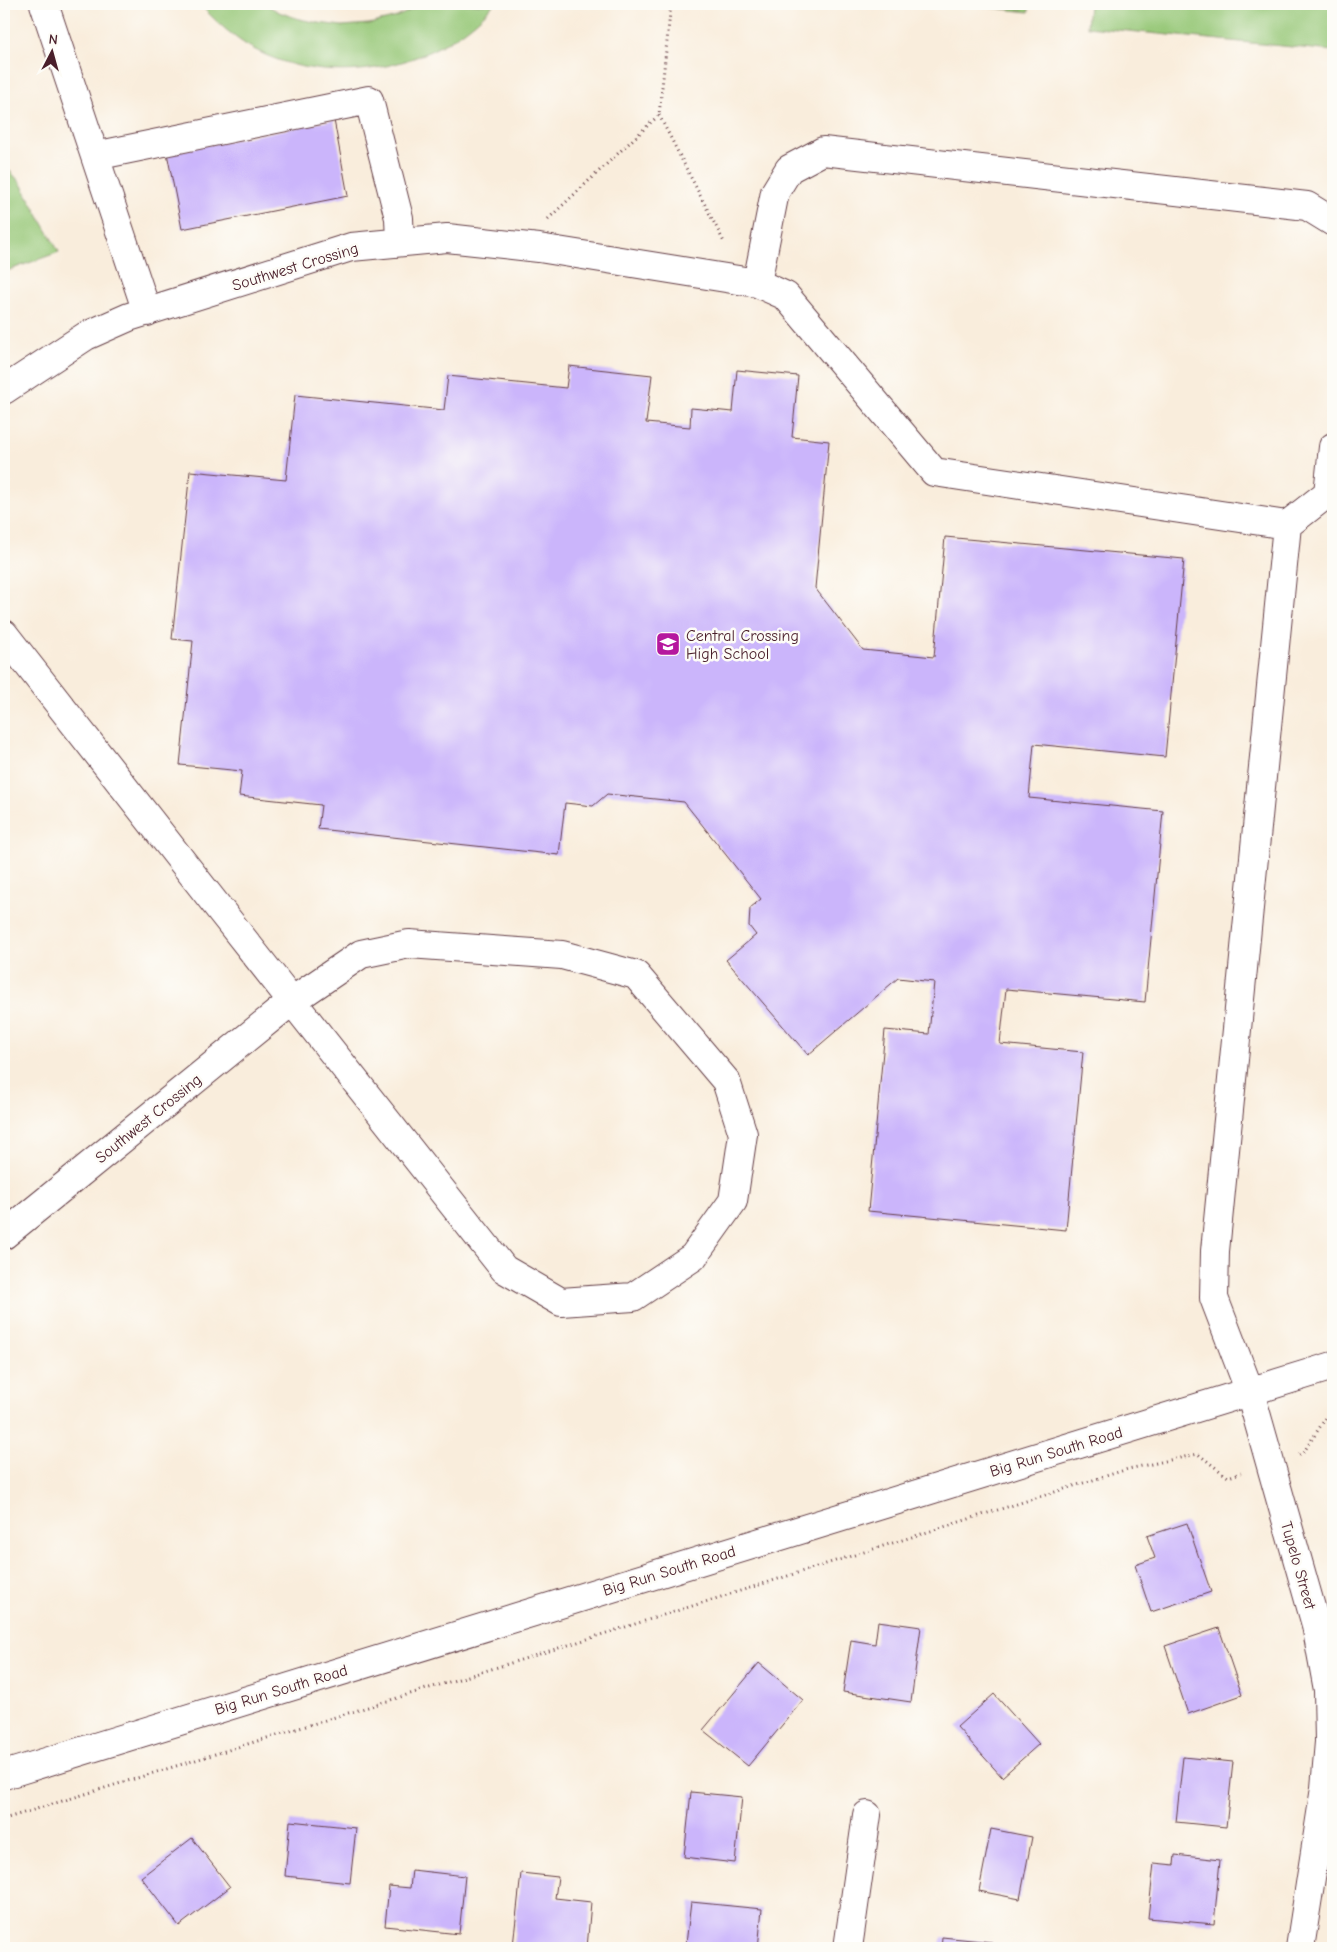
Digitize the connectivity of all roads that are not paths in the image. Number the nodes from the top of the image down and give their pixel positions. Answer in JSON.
{"nodes":[{"id":1,"x":44,"y":4,"type":"edge"},
{"id":2,"x":95,"y":156,"type":"junction"},
{"id":3,"x":1333,"y":222,"type":"edge"},
{"id":4,"x":400,"y":241,"type":"junction"},
{"id":5,"x":757,"y":283,"type":"junction"},
{"id":6,"x":147,"y":312,"type":"junction"},
{"id":7,"x":4,"y":390,"type":"edge"},
{"id":8,"x":1333,"y":447,"type":"edge"},
{"id":9,"x":1287,"y":525,"type":"junction"},
{"id":10,"x":4,"y":634,"type":"edge"},
{"id":11,"x":292,"y":1001,"type":"junction"},
{"id":12,"x":4,"y":1235,"type":"edge"},
{"id":13,"x":1333,"y":1366,"type":"edge"},
{"id":14,"x":1250,"y":1392,"type":"junction"},
{"id":15,"x":4,"y":1774,"type":"edge"},
{"id":16,"x":867,"y":1815,"type":"dead end"},
{"id":17,"x":848,"y":1948,"type":"edge"},
{"id":18,"x":1300,"y":1948,"type":"edge"}],
"edges":[{"from":1,"to":2,"type":"street"},
{"from":2,"to":4,"type":"street"},
{"from":2,"to":6,"type":"street"},
{"from":3,"to":5,"type":"street"},
{"from":4,"to":5,"type":"street","name":"Southwest Crossing"},
{"from":4,"to":6,"type":"street","name":"Southwest Crossing"},
{"from":5,"to":9,"type":"street","name":"Southwest Crossing"},
{"from":6,"to":7,"type":"street","name":"Southwest Crossing"},
{"from":8,"to":9,"type":"street"},
{"from":9,"to":14,"type":"street","name":"Tupelo Street"},
{"from":10,"to":11,"type":"street"},
{"from":11,"to":11,"type":"street","name":"Southwest Crossing"},
{"from":11,"to":12,"type":"street","name":"Southwest Crossing"},
{"from":13,"to":14,"type":"street","name":"Big Run South Road"},
{"from":14,"to":15,"type":"street","name":"Big Run South Road"},
{"from":14,"to":18,"type":"street","name":"Tupelo Street"},
{"from":16,"to":17,"type":"street"}]}
